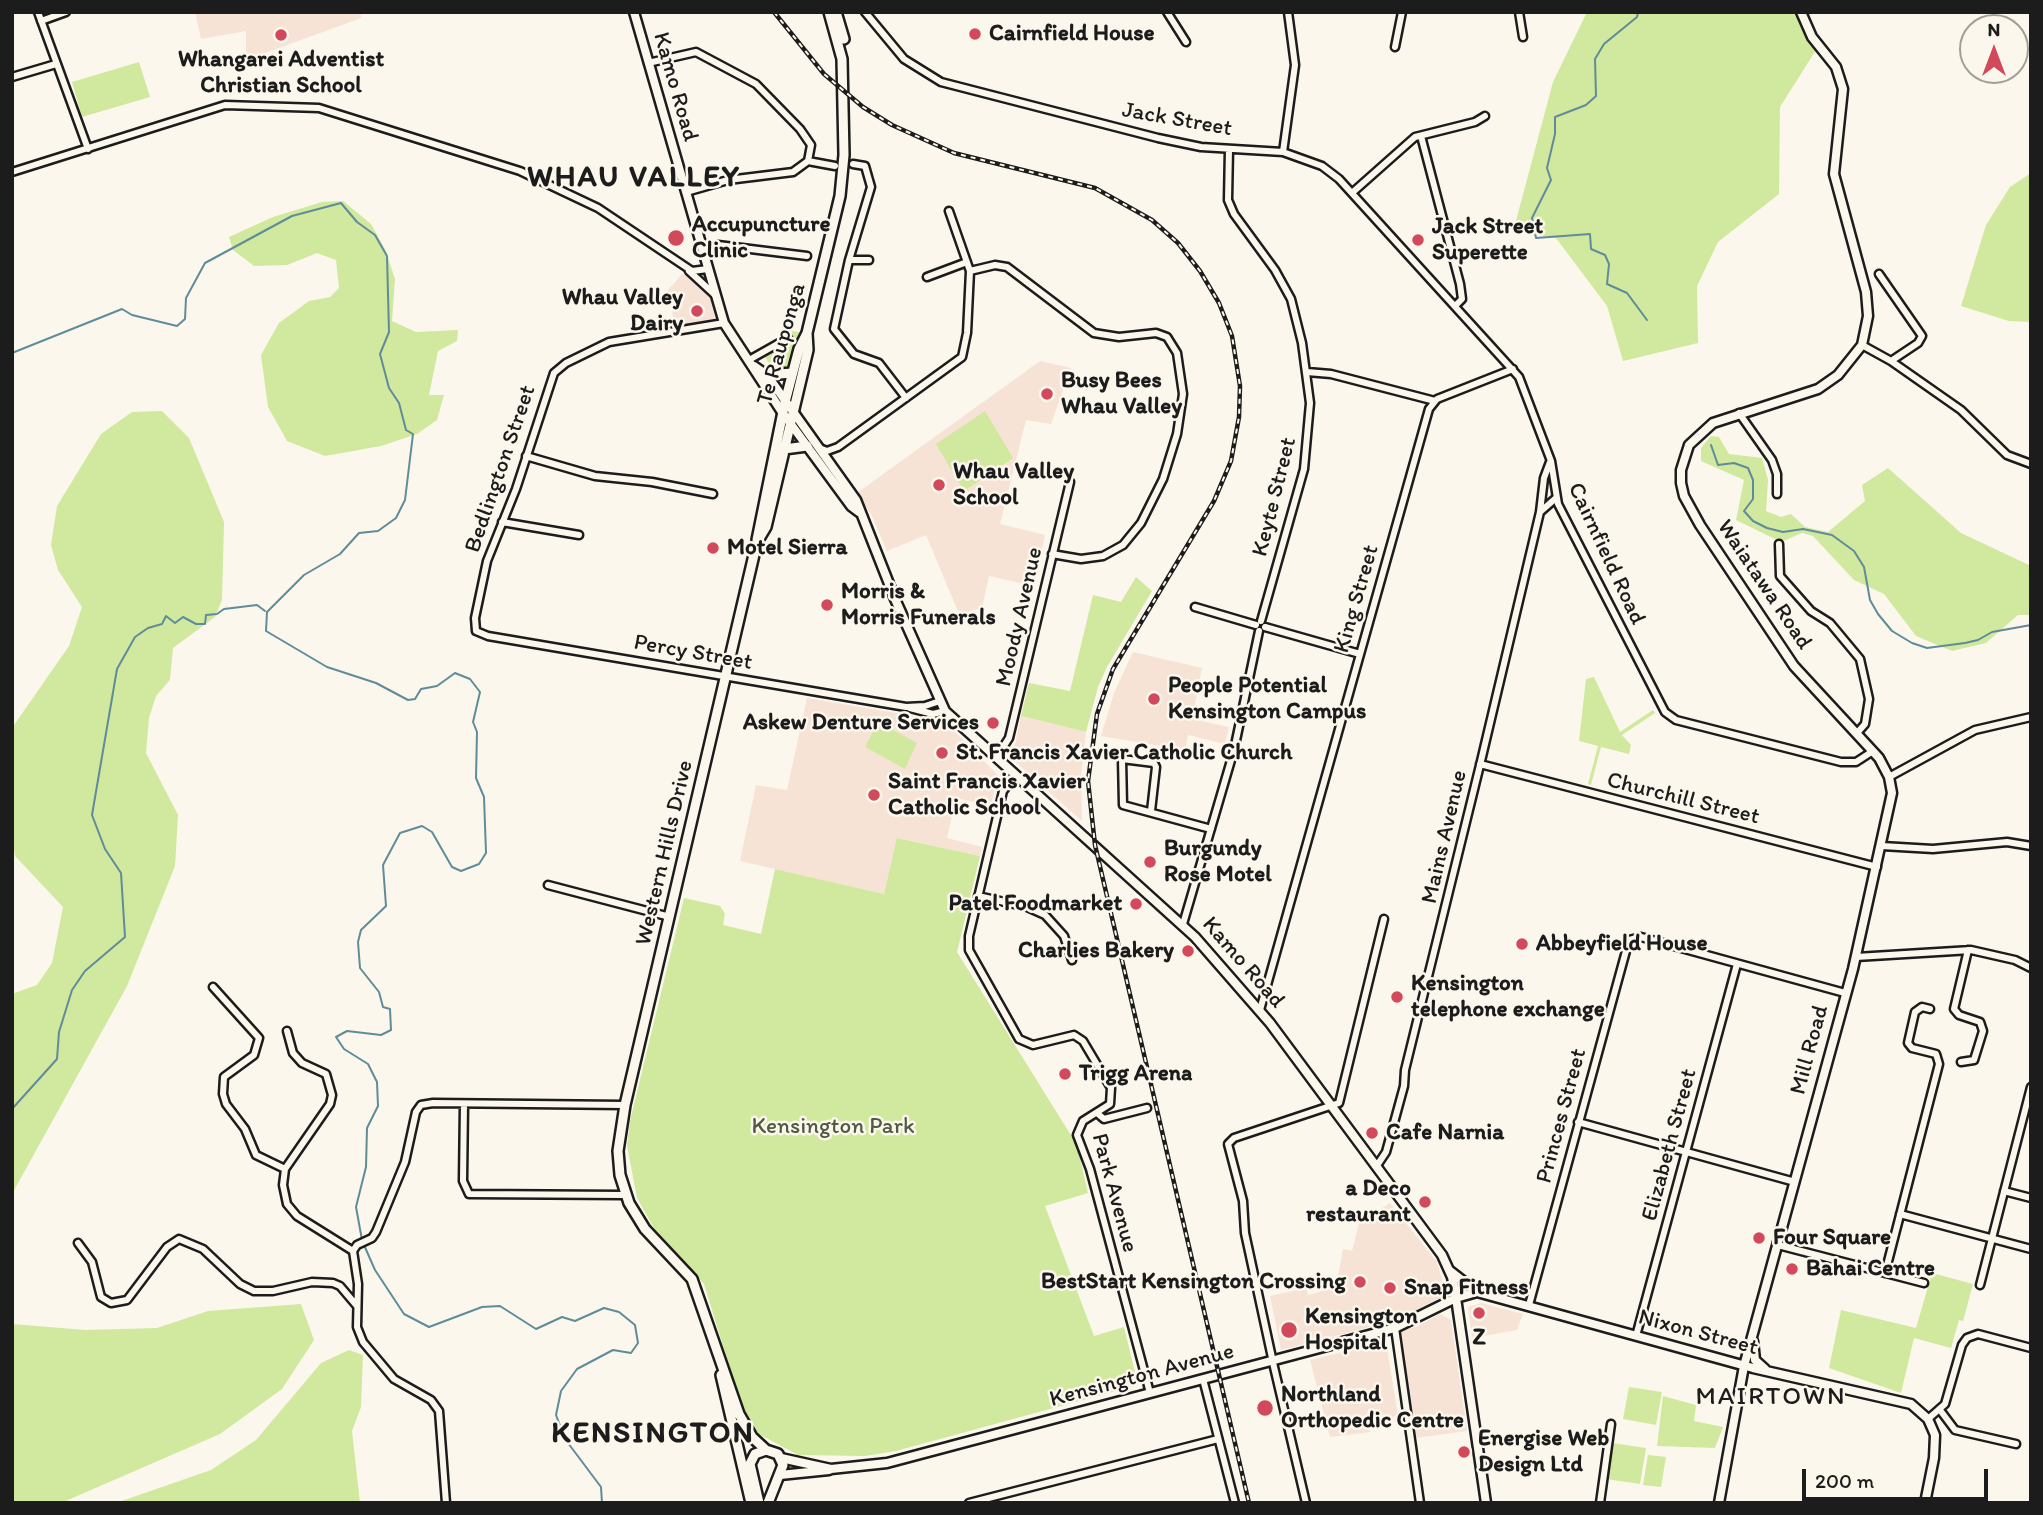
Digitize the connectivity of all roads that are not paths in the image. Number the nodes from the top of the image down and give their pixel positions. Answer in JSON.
{"nodes":[{"id":1,"x":38,"y":12,"type":"edge"},
{"id":2,"x":66,"y":12,"type":"edge"},
{"id":3,"x":634,"y":12,"type":"edge"},
{"id":4,"x":830,"y":12,"type":"edge"},
{"id":5,"x":836,"y":12,"type":"edge"},
{"id":6,"x":864,"y":12,"type":"edge"},
{"id":7,"x":1167,"y":12,"type":"edge"},
{"id":8,"x":1288,"y":12,"type":"edge"},
{"id":9,"x":1402,"y":12,"type":"edge"},
{"id":10,"x":1520,"y":12,"type":"edge"},
{"id":11,"x":1801,"y":12,"type":"edge"},
{"id":12,"x":41,"y":21,"type":"junction"},
{"id":13,"x":1523,"y":37,"type":"dead end"},
{"id":14,"x":1186,"y":42,"type":"dead end"},
{"id":15,"x":1395,"y":47,"type":"dead end"},
{"id":16,"x":648,"y":63,"type":"junction"},
{"id":17,"x":56,"y":64,"type":"junction"},
{"id":18,"x":12,"y":77,"type":"edge"},
{"id":19,"x":1485,"y":116,"type":"dead end"},
{"id":20,"x":1421,"y":135,"type":"junction"},
{"id":21,"x":88,"y":149,"type":"junction"},
{"id":22,"x":1229,"y":149,"type":"junction"},
{"id":23,"x":1283,"y":152,"type":"junction"},
{"id":24,"x":844,"y":155,"type":"junction"},
{"id":25,"x":808,"y":161,"type":"junction"},
{"id":26,"x":853,"y":164,"type":"dead end"},
{"id":27,"x":835,"y":166,"type":"dead end"},
{"id":28,"x":12,"y":172,"type":"edge"},
{"id":29,"x":685,"y":192,"type":"junction"},
{"id":30,"x":1353,"y":192,"type":"junction"},
{"id":31,"x":949,"y":211,"type":"dead end"},
{"id":32,"x":702,"y":248,"type":"junction"},
{"id":33,"x":807,"y":256,"type":"dead end"},
{"id":34,"x":849,"y":260,"type":"junction"},
{"id":35,"x":869,"y":260,"type":"dead end"},
{"id":36,"x":967,"y":262,"type":"junction"},
{"id":37,"x":684,"y":266,"type":"junction"},
{"id":38,"x":708,"y":269,"type":"junction"},
{"id":39,"x":970,"y":271,"type":"junction"},
{"id":40,"x":1879,"y":274,"type":"dead end"},
{"id":41,"x":927,"y":277,"type":"dead end"},
{"id":42,"x":716,"y":296,"type":"junction"},
{"id":43,"x":1456,"y":305,"type":"junction"},
{"id":44,"x":724,"y":323,"type":"junction"},
{"id":45,"x":807,"y":333,"type":"junction"},
{"id":46,"x":788,"y":338,"type":"dead end"},
{"id":47,"x":1862,"y":345,"type":"junction"},
{"id":48,"x":1891,"y":361,"type":"junction"},
{"id":49,"x":752,"y":363,"type":"junction"},
{"id":50,"x":1513,"y":369,"type":"junction"},
{"id":51,"x":1307,"y":372,"type":"junction"},
{"id":52,"x":792,"y":373,"type":"junction"},
{"id":53,"x":767,"y":376,"type":"junction"},
{"id":54,"x":906,"y":398,"type":"junction"},
{"id":55,"x":785,"y":401,"type":"junction"},
{"id":56,"x":1435,"y":401,"type":"junction"},
{"id":57,"x":782,"y":412,"type":"junction"},
{"id":58,"x":793,"y":413,"type":"junction"},
{"id":59,"x":1739,"y":413,"type":"junction"},
{"id":60,"x":791,"y":423,"type":"junction"},
{"id":61,"x":807,"y":446,"type":"junction"},
{"id":62,"x":838,"y":447,"type":"junction"},
{"id":63,"x":819,"y":448,"type":"junction"},
{"id":64,"x":784,"y":449,"type":"junction"},
{"id":65,"x":526,"y":456,"type":"junction"},
{"id":66,"x":1551,"y":461,"type":"junction"},
{"id":67,"x":2031,"y":464,"type":"edge"},
{"id":68,"x":831,"y":465,"type":"junction"},
{"id":69,"x":1070,"y":482,"type":"dead end"},
{"id":70,"x":713,"y":494,"type":"dead end"},
{"id":71,"x":1777,"y":494,"type":"dead end"},
{"id":72,"x":1556,"y":498,"type":"junction"},
{"id":73,"x":1539,"y":504,"type":"junction"},
{"id":74,"x":1540,"y":512,"type":"junction"},
{"id":75,"x":859,"y":513,"type":"junction"},
{"id":76,"x":502,"y":523,"type":"junction"},
{"id":77,"x":579,"y":535,"type":"dead end"},
{"id":78,"x":757,"y":542,"type":"junction"},
{"id":79,"x":1779,"y":544,"type":"dead end"},
{"id":80,"x":1052,"y":554,"type":"junction"},
{"id":81,"x":1195,"y":607,"type":"dead end"},
{"id":82,"x":1260,"y":626,"type":"junction"},
{"id":83,"x":476,"y":631,"type":"joint"},
{"id":84,"x":1360,"y":654,"type":"junction"},
{"id":85,"x":726,"y":676,"type":"junction"},
{"id":86,"x":940,"y":701,"type":"junction"},
{"id":87,"x":906,"y":706,"type":"junction"},
{"id":88,"x":945,"y":710,"type":"junction"},
{"id":89,"x":2031,"y":717,"type":"edge"},
{"id":90,"x":1857,"y":733,"type":"junction"},
{"id":91,"x":1873,"y":751,"type":"junction"},
{"id":92,"x":996,"y":758,"type":"junction"},
{"id":93,"x":1480,"y":764,"type":"junction"},
{"id":94,"x":1016,"y":775,"type":"junction"},
{"id":95,"x":1889,"y":778,"type":"junction"},
{"id":96,"x":1151,"y":811,"type":"junction"},
{"id":97,"x":1211,"y":829,"type":"junction"},
{"id":98,"x":1882,"y":846,"type":"junction"},
{"id":99,"x":2031,"y":846,"type":"edge"},
{"id":100,"x":1877,"y":867,"type":"junction"},
{"id":101,"x":548,"y":885,"type":"dead end"},
{"id":102,"x":978,"y":896,"type":"junction"},
{"id":103,"x":670,"y":917,"type":"junction"},
{"id":104,"x":1384,"y":919,"type":"dead end"},
{"id":105,"x":1183,"y":924,"type":"junction"},
{"id":106,"x":1968,"y":950,"type":"junction"},
{"id":107,"x":1856,"y":957,"type":"junction"},
{"id":108,"x":1072,"y":960,"type":"dead end"},
{"id":109,"x":1737,"y":964,"type":"junction"},
{"id":110,"x":2031,"y":968,"type":"edge"},
{"id":111,"x":213,"y":987,"type":"dead end"},
{"id":112,"x":1845,"y":993,"type":"junction"},
{"id":113,"x":1930,"y":1009,"type":"dead end"},
{"id":114,"x":1260,"y":1010,"type":"junction"},
{"id":115,"x":287,"y":1031,"type":"dead end"},
{"id":116,"x":1961,"y":1062,"type":"dead end"},
{"id":117,"x":2031,"y":1087,"type":"edge"},
{"id":118,"x":464,"y":1104,"type":"junction"},
{"id":119,"x":625,"y":1105,"type":"junction"},
{"id":120,"x":1333,"y":1107,"type":"junction"},
{"id":121,"x":1147,"y":1108,"type":"dead end"},
{"id":122,"x":1097,"y":1113,"type":"junction"},
{"id":123,"x":1578,"y":1122,"type":"junction"},
{"id":124,"x":1686,"y":1152,"type":"junction"},
{"id":125,"x":1376,"y":1167,"type":"junction"},
{"id":126,"x":285,"y":1169,"type":"junction"},
{"id":127,"x":1795,"y":1182,"type":"junction"},
{"id":128,"x":2004,"y":1191,"type":"junction"},
{"id":129,"x":625,"y":1195,"type":"junction"},
{"id":130,"x":2031,"y":1198,"type":"edge"},
{"id":131,"x":1900,"y":1214,"type":"junction"},
{"id":132,"x":1992,"y":1238,"type":"junction"},
{"id":133,"x":78,"y":1243,"type":"dead end"},
{"id":134,"x":1778,"y":1245,"type":"junction"},
{"id":135,"x":2031,"y":1250,"type":"edge"},
{"id":136,"x":353,"y":1251,"type":"junction"},
{"id":137,"x":1450,"y":1271,"type":"junction"},
{"id":138,"x":1885,"y":1273,"type":"junction"},
{"id":139,"x":1924,"y":1283,"type":"dead end"},
{"id":140,"x":1980,"y":1285,"type":"dead end"},
{"id":141,"x":1477,"y":1292,"type":"junction"},
{"id":142,"x":1456,"y":1298,"type":"junction"},
{"id":143,"x":1529,"y":1305,"type":"junction"},
{"id":144,"x":357,"y":1306,"type":"junction"},
{"id":145,"x":1395,"y":1328,"type":"junction"},
{"id":146,"x":1753,"y":1331,"type":"junction"},
{"id":147,"x":1636,"y":1336,"type":"junction"},
{"id":148,"x":2031,"y":1348,"type":"edge"},
{"id":149,"x":1274,"y":1360,"type":"junction"},
{"id":150,"x":719,"y":1362,"type":"junction"},
{"id":151,"x":1744,"y":1366,"type":"junction"},
{"id":152,"x":1766,"y":1371,"type":"junction"},
{"id":153,"x":1203,"y":1379,"type":"junction"},
{"id":154,"x":1150,"y":1393,"type":"junction"},
{"id":155,"x":1940,"y":1410,"type":"junction"},
{"id":156,"x":1928,"y":1419,"type":"junction"},
{"id":157,"x":1611,"y":1424,"type":"dead end"},
{"id":158,"x":733,"y":1434,"type":"junction"},
{"id":159,"x":1218,"y":1439,"type":"junction"},
{"id":160,"x":2016,"y":1444,"type":"dead end"},
{"id":161,"x":766,"y":1450,"type":"junction"},
{"id":162,"x":781,"y":1458,"type":"junction"},
{"id":163,"x":750,"y":1464,"type":"junction"},
{"id":164,"x":831,"y":1469,"type":"junction"},
{"id":165,"x":778,"y":1477,"type":"junction"},
{"id":166,"x":756,"y":1478,"type":"junction"},
{"id":167,"x":446,"y":1503,"type":"edge"},
{"id":168,"x":751,"y":1503,"type":"edge"},
{"id":169,"x":759,"y":1503,"type":"edge"},
{"id":170,"x":768,"y":1503,"type":"edge"},
{"id":171,"x":969,"y":1503,"type":"edge"},
{"id":172,"x":1234,"y":1503,"type":"edge"},
{"id":173,"x":1306,"y":1503,"type":"edge"},
{"id":174,"x":1420,"y":1503,"type":"edge"},
{"id":175,"x":1486,"y":1503,"type":"edge"},
{"id":176,"x":1600,"y":1503,"type":"edge"},
{"id":177,"x":1719,"y":1503,"type":"edge"},
{"id":178,"x":1925,"y":1503,"type":"edge"}],
"edges":[{"from":1,"to":12,"type":"street"},
{"from":2,"to":12,"type":"street"},
{"from":3,"to":16,"type":"main road","name":"Kamo Road"},
{"from":4,"to":24,"type":"highway","name":"Te Rauponga"},
{"from":5,"to":24,"type":"highway","name":"Te Rauponga"},
{"from":6,"to":22,"type":"street","name":"Jack Street"},
{"from":7,"to":14,"type":"street"},
{"from":8,"to":23,"type":"street"},
{"from":9,"to":15,"type":"street"},
{"from":10,"to":13,"type":"street"},
{"from":11,"to":47,"type":"main road"},
{"from":12,"to":17,"type":"street"},
{"from":16,"to":25,"type":"street"},
{"from":16,"to":29,"type":"main road","name":"Kamo Road"},
{"from":17,"to":18,"type":"street"},
{"from":17,"to":21,"type":"street"},
{"from":19,"to":20,"type":"street"},
{"from":20,"to":30,"type":"street"},
{"from":20,"to":43,"type":"street"},
{"from":21,"to":28,"type":"street"},
{"from":21,"to":37,"type":"street"},
{"from":22,"to":23,"type":"street","name":"Jack Street"},
{"from":22,"to":51,"type":"street","name":"Keyte Street"},
{"from":23,"to":30,"type":"street","name":"Jack Street"},
{"from":24,"to":45,"type":"highway","name":"Te Rauponga"},
{"from":25,"to":27,"type":"street"},
{"from":25,"to":29,"type":"street"},
{"from":26,"to":34,"type":"street"},
{"from":29,"to":32,"type":"main road","name":"Kamo Road"},
{"from":30,"to":43,"type":"street","name":"Jack Street"},
{"from":31,"to":36,"type":"street"},
{"from":32,"to":33,"type":"street"},
{"from":32,"to":38,"type":"main road","name":"Kamo Road"},
{"from":34,"to":35,"type":"street"},
{"from":34,"to":54,"type":"street"},
{"from":36,"to":39,"type":"street"},
{"from":36,"to":41,"type":"street"},
{"from":37,"to":38,"type":"street"},
{"from":37,"to":42,"type":"street"},
{"from":38,"to":42,"type":"main road","name":"Kamo Road"},
{"from":39,"to":54,"type":"street"},
{"from":39,"to":80,"type":"street"},
{"from":40,"to":48,"type":"street"},
{"from":42,"to":44,"type":"main road","name":"Kamo Road"},
{"from":43,"to":50,"type":"street","name":"Cairnfield Road"},
{"from":44,"to":49,"type":"main road","name":"Kamo Road"},
{"from":44,"to":65,"type":"street","name":"Bedlington Street"},
{"from":45,"to":52,"type":"highway","name":"Te Rauponga"},
{"from":45,"to":58,"type":"highway","name":"Western Hills Drive"},
{"from":46,"to":49,"type":"street"},
{"from":47,"to":48,"type":"street"},
{"from":47,"to":59,"type":"main road","name":"Waiatawa Road"},
{"from":48,"to":67,"type":"street"},
{"from":49,"to":53,"type":"main road","name":"Kamo Road"},
{"from":49,"to":57,"type":"main road","name":"Kamo Road"},
{"from":50,"to":56,"type":"street"},
{"from":50,"to":66,"type":"street","name":"Cairnfield Road"},
{"from":51,"to":56,"type":"street"},
{"from":51,"to":82,"type":"street","name":"Keyte Street"},
{"from":52,"to":53,"type":"highway"},
{"from":52,"to":55,"type":"highway","name":"Te Rauponga"},
{"from":53,"to":55,"type":"main road","name":"Kamo Road"},
{"from":54,"to":62,"type":"street"},
{"from":55,"to":57,"type":"highway","name":"Te Rauponga"},
{"from":55,"to":58,"type":"main road","name":"Kamo Road"},
{"from":56,"to":84,"type":"street","name":"King Street"},
{"from":57,"to":60,"type":"main road","name":"Kamo Road"},
{"from":57,"to":78,"type":"highway","name":"Te Rauponga"},
{"from":58,"to":60,"type":"highway","name":"Western Hills Drive"},
{"from":58,"to":63,"type":"main road","name":"Kamo Road"},
{"from":59,"to":71,"type":"street"},
{"from":59,"to":90,"type":"main road","name":"Waiatawa Road"},
{"from":60,"to":61,"type":"main road","name":"Kamo Road"},
{"from":60,"to":64,"type":"highway","name":"Western Hills Drive"},
{"from":61,"to":64,"type":"highway"},
{"from":61,"to":75,"type":"main road","name":"Kamo Road"},
{"from":62,"to":63,"type":"street"},
{"from":62,"to":68,"type":"street"},
{"from":63,"to":68,"type":"main road","name":"Kamo Road"},
{"from":64,"to":78,"type":"highway","name":"Western Hills Drive"},
{"from":65,"to":70,"type":"street"},
{"from":65,"to":76,"type":"street","name":"Bedlington Street"},
{"from":66,"to":72,"type":"street","name":"Cairnfield Road"},
{"from":66,"to":73,"type":"street","name":"Mains Avenue"},
{"from":68,"to":75,"type":"main road","name":"Kamo Road"},
{"from":69,"to":80,"type":"street","name":"Moody Avenue"},
{"from":72,"to":73,"type":"street"},
{"from":72,"to":74,"type":"street"},
{"from":72,"to":91,"type":"street","name":"Cairnfield Road"},
{"from":73,"to":74,"type":"street","name":"Mains Avenue"},
{"from":74,"to":93,"type":"street","name":"Mains Avenue"},
{"from":75,"to":86,"type":"main road","name":"Kamo Road"},
{"from":76,"to":77,"type":"street"},
{"from":76,"to":83,"type":"street","name":"Bedlington Street"},
{"from":78,"to":85,"type":"highway","name":"Western Hills Drive"},
{"from":79,"to":90,"type":"street"},
{"from":80,"to":92,"type":"street","name":"Moody Avenue"},
{"from":81,"to":82,"type":"street"},
{"from":82,"to":84,"type":"street"},
{"from":82,"to":97,"type":"street","name":"Keyte Street"},
{"from":83,"to":85,"type":"street","name":"Percy Street"},
{"from":84,"to":114,"type":"street","name":"King Street"},
{"from":85,"to":87,"type":"street","name":"Percy Street"},
{"from":85,"to":103,"type":"highway","name":"Western Hills Drive"},
{"from":86,"to":87,"type":"street","name":"Percy Street"},
{"from":86,"to":88,"type":"main road","name":"Kamo Road"},
{"from":87,"to":88,"type":"street","name":"Percy Street"},
{"from":88,"to":92,"type":"main road","name":"Kamo Road"},
{"from":89,"to":95,"type":"street"},
{"from":90,"to":91,"type":"main road","name":"Waiatawa Road"},
{"from":91,"to":95,"type":"main road","name":"Waiatawa Road"},
{"from":92,"to":94,"type":"main road","name":"Kamo Road"},
{"from":93,"to":100,"type":"street","name":"Churchill Street"},
{"from":93,"to":125,"type":"street","name":"Mains Avenue"},
{"from":94,"to":102,"type":"street","name":"Park Avenue"},
{"from":94,"to":105,"type":"main road","name":"Kamo Road"},
{"from":95,"to":98,"type":"main road","name":"Mill Road"},
{"from":96,"to":96,"type":"street"},
{"from":96,"to":97,"type":"street"},
{"from":97,"to":105,"type":"street","name":"Keyte Street"},
{"from":98,"to":99,"type":"street"},
{"from":98,"to":100,"type":"main road","name":"Mill Road"},
{"from":100,"to":107,"type":"main road","name":"Mill Road"},
{"from":101,"to":103,"type":"street"},
{"from":102,"to":108,"type":"street"},
{"from":102,"to":122,"type":"street","name":"Park Avenue"},
{"from":103,"to":119,"type":"highway","name":"Western Hills Drive"},
{"from":104,"to":120,"type":"street"},
{"from":105,"to":114,"type":"main road","name":"Kamo Road"},
{"from":106,"to":107,"type":"street"},
{"from":106,"to":110,"type":"street"},
{"from":106,"to":116,"type":"street"},
{"from":107,"to":112,"type":"main road","name":"Mill Road"},
{"from":109,"to":112,"type":"street"},
{"from":109,"to":123,"type":"street","name":"Princes Street"},
{"from":109,"to":124,"type":"street","name":"Elizabeth Street"},
{"from":111,"to":126,"type":"street"},
{"from":112,"to":127,"type":"main road","name":"Mill Road"},
{"from":113,"to":131,"type":"street"},
{"from":114,"to":120,"type":"main road","name":"Kamo Road"},
{"from":115,"to":126,"type":"street"},
{"from":117,"to":128,"type":"street"},
{"from":118,"to":119,"type":"street"},
{"from":118,"to":129,"type":"street"},
{"from":118,"to":136,"type":"street"},
{"from":119,"to":129,"type":"highway","name":"Western Hills Drive"},
{"from":120,"to":125,"type":"main road","name":"Kamo Road"},
{"from":120,"to":149,"type":"street"},
{"from":121,"to":122,"type":"street"},
{"from":122,"to":154,"type":"street","name":"Park Avenue"},
{"from":123,"to":124,"type":"street"},
{"from":123,"to":143,"type":"street","name":"Princes Street"},
{"from":124,"to":127,"type":"street"},
{"from":124,"to":147,"type":"street","name":"Elizabeth Street"},
{"from":125,"to":137,"type":"main road","name":"Kamo Road"},
{"from":126,"to":136,"type":"street"},
{"from":127,"to":134,"type":"main road","name":"Mill Road"},
{"from":128,"to":130,"type":"street"},
{"from":128,"to":132,"type":"street"},
{"from":129,"to":150,"type":"highway","name":"Western Hills Drive"},
{"from":131,"to":132,"type":"street"},
{"from":131,"to":138,"type":"street"},
{"from":132,"to":135,"type":"street"},
{"from":132,"to":140,"type":"street"},
{"from":133,"to":144,"type":"street"},
{"from":134,"to":138,"type":"street"},
{"from":134,"to":146,"type":"main road","name":"Mill Road"},
{"from":136,"to":144,"type":"street"},
{"from":137,"to":141,"type":"main road"},
{"from":137,"to":142,"type":"main road","name":"Kamo Road"},
{"from":138,"to":139,"type":"street"},
{"from":141,"to":142,"type":"main road","name":"Nixon Street"},
{"from":141,"to":143,"type":"main road","name":"Nixon Street"},
{"from":142,"to":145,"type":"main road","name":"Kensington Avenue"},
{"from":142,"to":175,"type":"main road","name":"Kamo Road"},
{"from":143,"to":147,"type":"main road","name":"Nixon Street"},
{"from":144,"to":167,"type":"street"},
{"from":145,"to":149,"type":"main road","name":"Kensington Avenue"},
{"from":145,"to":174,"type":"street"},
{"from":146,"to":151,"type":"main road","name":"Mill Road"},
{"from":146,"to":152,"type":"main road","name":"Mill Road"},
{"from":147,"to":151,"type":"main road","name":"Nixon Street"},
{"from":148,"to":155,"type":"street"},
{"from":149,"to":153,"type":"main road","name":"Kensington Avenue"},
{"from":149,"to":173,"type":"street"},
{"from":150,"to":158,"type":"highway","name":"Western Hills Drive"},
{"from":150,"to":161,"type":"highway","name":"Western Hills Drive"},
{"from":151,"to":152,"type":"main road","name":"Nixon Street"},
{"from":151,"to":177,"type":"main road","name":"Mill Road"},
{"from":152,"to":156,"type":"main road","name":"Nixon Street"},
{"from":153,"to":154,"type":"main road","name":"Kensington Avenue"},
{"from":153,"to":159,"type":"street"},
{"from":154,"to":164,"type":"main road","name":"Kensington Avenue"},
{"from":155,"to":156,"type":"street"},
{"from":155,"to":160,"type":"street"},
{"from":156,"to":178,"type":"main road"},
{"from":157,"to":176,"type":"street"},
{"from":158,"to":163,"type":"highway"},
{"from":158,"to":168,"type":"highway","name":"Western Hills Drive"},
{"from":159,"to":171,"type":"street"},
{"from":159,"to":172,"type":"street"},
{"from":161,"to":162,"type":"highway"},
{"from":161,"to":163,"type":"highway"},
{"from":162,"to":164,"type":"main road","name":"Kensington Avenue"},
{"from":162,"to":165,"type":"highway"},
{"from":163,"to":166,"type":"highway"},
{"from":164,"to":165,"type":"main road","name":"Kensington Avenue"},
{"from":165,"to":166,"type":"highway"},
{"from":165,"to":170,"type":"highway"},
{"from":166,"to":169,"type":"highway"}]}
